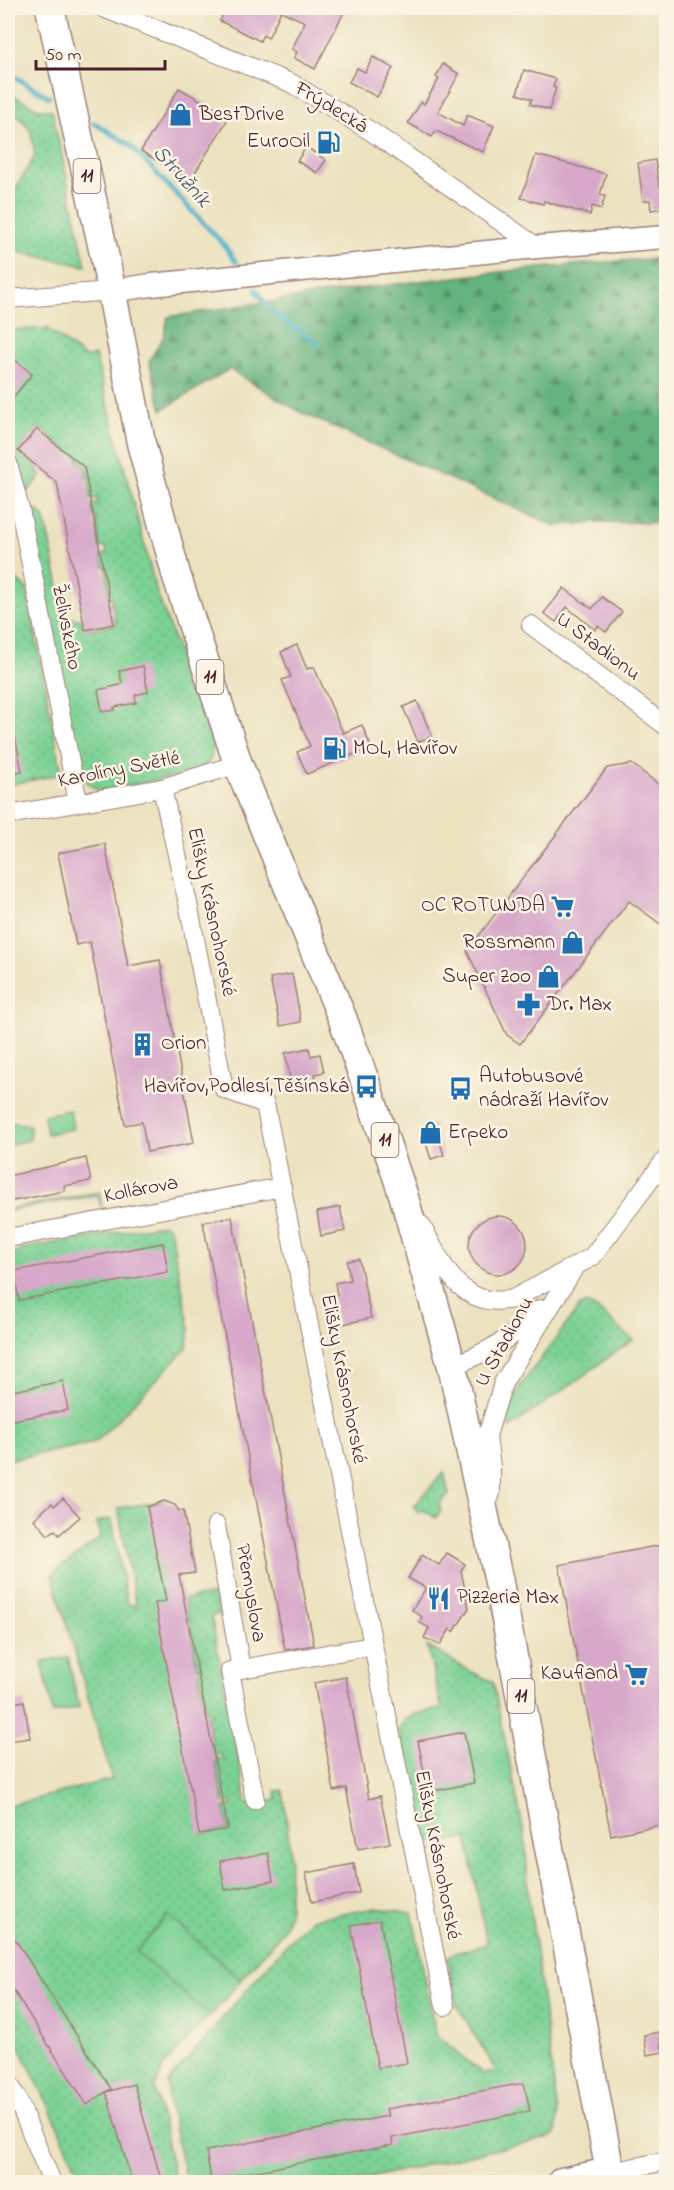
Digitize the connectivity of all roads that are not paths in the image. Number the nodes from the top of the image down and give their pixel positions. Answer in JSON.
{"nodes":[{"id":1,"x":50,"y":8,"type":"edge"},
{"id":2,"x":103,"y":8,"type":"edge"},
{"id":3,"x":666,"y":237,"type":"edge"},
{"id":4,"x":537,"y":248,"type":"junction"},
{"id":5,"x":111,"y":291,"type":"junction"},
{"id":6,"x":8,"y":299,"type":"edge"},
{"id":7,"x":8,"y":463,"type":"edge"},
{"id":8,"x":531,"y":625,"type":"dead end"},
{"id":9,"x":666,"y":726,"type":"edge"},
{"id":10,"x":238,"y":764,"type":"junction"},
{"id":11,"x":162,"y":788,"type":"junction"},
{"id":12,"x":78,"y":802,"type":"junction"},
{"id":13,"x":8,"y":815,"type":"edge"},
{"id":14,"x":666,"y":1159,"type":"edge"},
{"id":15,"x":282,"y":1186,"type":"junction"},
{"id":16,"x":403,"y":1194,"type":"junction"},
{"id":17,"x":8,"y":1238,"type":"edge"},
{"id":18,"x":574,"y":1269,"type":"junction"},
{"id":19,"x":452,"y":1366,"type":"junction"},
{"id":20,"x":484,"y":1513,"type":"junction"},
{"id":21,"x":216,"y":1525,"type":"dead end"},
{"id":22,"x":372,"y":1646,"type":"junction"},
{"id":23,"x":241,"y":1669,"type":"junction"},
{"id":24,"x":255,"y":1800,"type":"dead end"},
{"id":25,"x":445,"y":2006,"type":"dead end"},
{"id":26,"x":8,"y":2082,"type":"edge"},
{"id":27,"x":666,"y":2162,"type":"edge"},
{"id":28,"x":611,"y":2177,"type":"edge"},
{"id":29,"x":52,"y":2182,"type":"edge"},
{"id":30,"x":562,"y":2182,"type":"edge"}],
"edges":[{"from":1,"to":5,"type":"main road","number":"11"},
{"from":2,"to":4,"type":"street","name":"Frýdecká"},
{"from":3,"to":4,"type":"street"},
{"from":4,"to":5,"type":"street"},
{"from":5,"to":6,"type":"street"},
{"from":5,"to":10,"type":"main road","number":"11"},
{"from":7,"to":12,"type":"street","name":"Želivského"},
{"from":8,"to":9,"type":"street","name":"U Stadionu"},
{"from":10,"to":11,"type":"street","name":"Karolíny Světlé"},
{"from":10,"to":16,"type":"main road","number":"11"},
{"from":11,"to":12,"type":"street","name":"Karolíny Světlé"},
{"from":11,"to":15,"type":"street","name":"Elišky Krásnohorské"},
{"from":12,"to":13,"type":"street","name":"Karolíny Světlé"},
{"from":14,"to":18,"type":"street","name":"U Stadionu"},
{"from":15,"to":17,"type":"street","name":"Kollárova"},
{"from":15,"to":22,"type":"street","name":"Elišky Krásnohorské"},
{"from":16,"to":18,"type":"street","name":"U Stadionu"},
{"from":16,"to":19,"type":"main road","number":"11"},
{"from":18,"to":19,"type":"street","name":"U Stadionu"},
{"from":18,"to":20,"type":"street","name":"U Stadionu"},
{"from":19,"to":20,"type":"main road","number":"11"},
{"from":20,"to":28,"type":"main road","number":"11"},
{"from":21,"to":23,"type":"street","name":"Přemyslova"},
{"from":22,"to":23,"type":"street","name":"Přemyslova"},
{"from":22,"to":25,"type":"street","name":"Elišky Krásnohorské"},
{"from":23,"to":24,"type":"street","name":"Přemyslova"},
{"from":26,"to":29,"type":"street"},
{"from":27,"to":28,"type":"street"},
{"from":28,"to":30,"type":"main road"}]}
